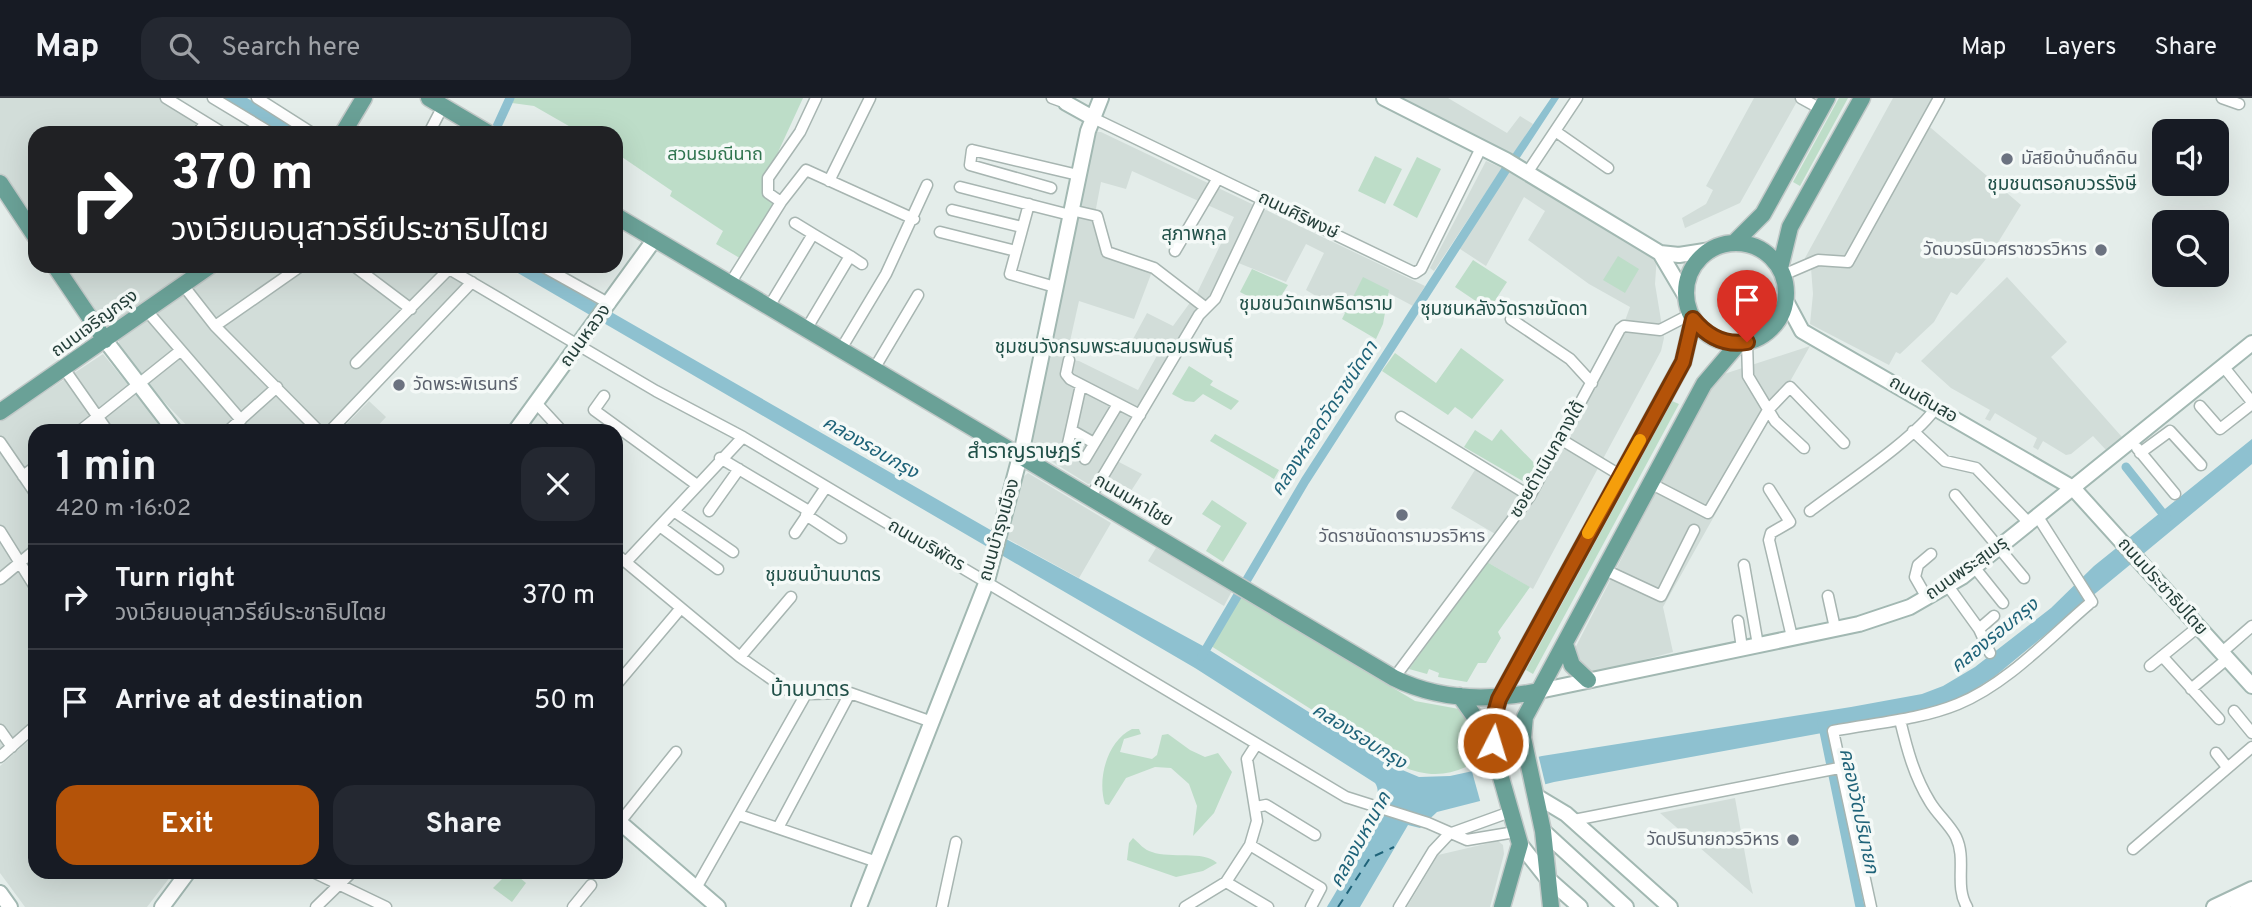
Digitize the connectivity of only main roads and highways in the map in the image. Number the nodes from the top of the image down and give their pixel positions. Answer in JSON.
{"nodes":[{"id":1,"x":364,"y":98,"type":"edge"},
{"id":2,"x":1101,"y":98,"type":"edge"},
{"id":3,"x":1384,"y":98,"type":"edge"},
{"id":4,"x":1862,"y":98,"type":"edge"},
{"id":5,"x":1064,"y":99,"type":"edge"},
{"id":6,"x":436,"y":102,"type":"edge"},
{"id":7,"x":1824,"y":103,"type":"edge"},
{"id":8,"x":1093,"y":118,"type":"junction"},
{"id":9,"x":347,"y":126,"type":"edge"},
{"id":10,"x":464,"y":126,"type":"edge"},
{"id":11,"x":0,"y":183,"type":"edge"},
{"id":12,"x":623,"y":220,"type":"edge"},
{"id":13,"x":28,"y":225,"type":"edge"},
{"id":14,"x":654,"y":240,"type":"junction"},
{"id":15,"x":1734,"y":243,"type":"junction"},
{"id":16,"x":1711,"y":250,"type":"junction"},
{"id":17,"x":1660,"y":253,"type":"junction"},
{"id":18,"x":1782,"y":272,"type":"junction"},
{"id":19,"x":60,"y":273,"type":"edge"},
{"id":20,"x":200,"y":273,"type":"edge"},
{"id":21,"x":1686,"y":297,"type":"junction"},
{"id":22,"x":1786,"y":301,"type":"junction"},
{"id":23,"x":1692,"y":317,"type":"junction"},
{"id":24,"x":105,"y":340,"type":"junction"},
{"id":25,"x":1743,"y":343,"type":"junction"},
{"id":26,"x":2252,"y":343,"type":"edge"},
{"id":27,"x":0,"y":412,"type":"edge"},
{"id":28,"x":169,"y":424,"type":"edge"},
{"id":29,"x":521,"y":424,"type":"edge"},
{"id":30,"x":1020,"y":457,"type":"junction"},
{"id":31,"x":2073,"y":488,"type":"junction"},
{"id":32,"x":1564,"y":644,"type":"junction"},
{"id":33,"x":1588,"y":680,"type":"junction"},
{"id":34,"x":2252,"y":685,"type":"edge"},
{"id":35,"x":1539,"y":691,"type":"junction"},
{"id":36,"x":1460,"y":696,"type":"junction"},
{"id":37,"x":1499,"y":699,"type":"junction"},
{"id":38,"x":1493,"y":743,"type":"junction"},
{"id":39,"x":1536,"y":794,"type":"junction"},
{"id":40,"x":1508,"y":805,"type":"junction"},
{"id":41,"x":623,"y":825,"type":"edge"},
{"id":42,"x":1543,"y":831,"type":"junction"},
{"id":43,"x":1517,"y":838,"type":"junction"},
{"id":44,"x":1546,"y":877,"type":"junction"},
{"id":45,"x":183,"y":879,"type":"edge"},
{"id":46,"x":2252,"y":889,"type":"edge"},
{"id":47,"x":0,"y":893,"type":"edge"},
{"id":48,"x":2252,"y":900,"type":"edge"},
{"id":49,"x":1575,"y":903,"type":"edge"},
{"id":50,"x":712,"y":905,"type":"edge"},
{"id":51,"x":10,"y":907,"type":"edge"},
{"id":52,"x":162,"y":907,"type":"edge"},
{"id":53,"x":859,"y":907,"type":"edge"},
{"id":54,"x":1502,"y":907,"type":"edge"},
{"id":55,"x":1553,"y":907,"type":"edge"},
{"id":56,"x":1626,"y":907,"type":"edge"},
{"id":57,"x":1670,"y":907,"type":"edge"},
{"id":58,"x":2214,"y":907,"type":"edge"},
{"id":59,"x":2238,"y":907,"type":"edge"}],
"edges":[{"from":1,"to":9,"type":"main road"},
{"from":2,"to":8,"type":"main road","name":"ถนนบำรุงเมือง"},
{"from":3,"to":17,"type":"main road"},
{"from":4,"to":18,"type":"main road"},
{"from":5,"to":8,"type":"main road","name":"ถนนศิริพงษ์"},
{"from":6,"to":10,"type":"main road"},
{"from":7,"to":15,"type":"main road"},
{"from":8,"to":30,"type":"main road","name":"ถนนบำรุงเมือง"},
{"from":11,"to":13,"type":"main road"},
{"from":12,"to":14,"type":"main road","name":"ถนนมหาไชย"},
{"from":14,"to":29,"type":"main road","name":"ถนนหลวง"},
{"from":14,"to":30,"type":"main road","name":"ถนนมหาไชย"},
{"from":15,"to":16,"type":"main road"},
{"from":15,"to":18,"type":"main road"},
{"from":16,"to":17,"type":"main road"},
{"from":16,"to":21,"type":"main road"},
{"from":17,"to":21,"type":"main road"},
{"from":18,"to":22,"type":"main road"},
{"from":19,"to":24,"type":"main road"},
{"from":20,"to":24,"type":"main road","name":"ถนนเจริญกรุง"},
{"from":21,"to":23,"type":"main road"},
{"from":22,"to":25,"type":"main road"},
{"from":22,"to":31,"type":"main road","name":"ถนนดินสอ"},
{"from":23,"to":25,"type":"main road"},
{"from":23,"to":37,"type":"main road"},
{"from":24,"to":27,"type":"main road","name":"ถนนเจริญกรุง"},
{"from":24,"to":28,"type":"main road"},
{"from":25,"to":32,"type":"main road"},
{"from":26,"to":31,"type":"main road","name":"ถนนพระสุเมรุ"},
{"from":30,"to":36,"type":"main road","name":"ถนนมหาไชย"},
{"from":30,"to":53,"type":"main road","name":"ถนนบำรุงเมือง"},
{"from":31,"to":33,"type":"main road","name":"ถนนพระสุเมรุ"},
{"from":31,"to":34,"type":"main road","name":"ถนนประชาธิปไตย"},
{"from":32,"to":33,"type":"main road"},
{"from":32,"to":35,"type":"main road"},
{"from":33,"to":35,"type":"main road","name":"ถนนพระสุเมรุ"},
{"from":35,"to":37,"type":"main road","name":"ถนนมหาไชย"},
{"from":35,"to":39,"type":"main road"},
{"from":36,"to":37,"type":"main road","name":"ถนนมหาไชย"},
{"from":36,"to":38,"type":"main road"},
{"from":37,"to":38,"type":"main road"},
{"from":38,"to":40,"type":"main road"},
{"from":39,"to":40,"type":"main road"},
{"from":39,"to":42,"type":"main road"},
{"from":39,"to":57,"type":"main road"},
{"from":40,"to":42,"type":"main road"},
{"from":40,"to":43,"type":"main road"},
{"from":41,"to":50,"type":"main road"},
{"from":42,"to":44,"type":"main road"},
{"from":42,"to":56,"type":"main road"},
{"from":43,"to":44,"type":"main road"},
{"from":43,"to":54,"type":"main road"},
{"from":44,"to":49,"type":"main road"},
{"from":44,"to":55,"type":"main road"},
{"from":45,"to":52,"type":"main road"},
{"from":46,"to":58,"type":"main road"},
{"from":47,"to":51,"type":"main road"},
{"from":48,"to":59,"type":"main road"},
{"from":49,"to":55,"type":"main road"}]}
